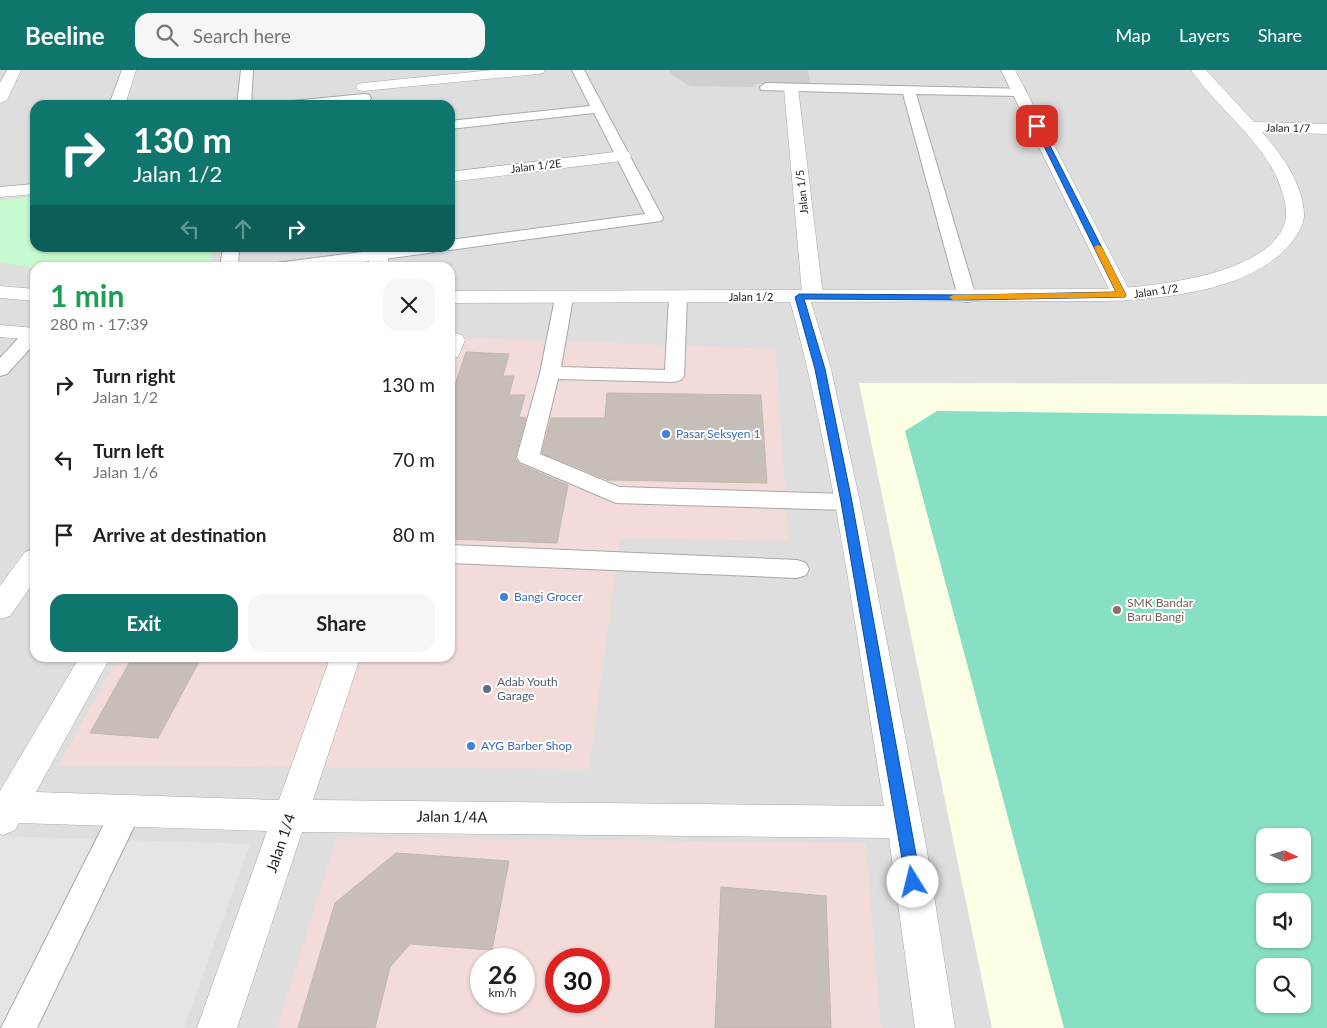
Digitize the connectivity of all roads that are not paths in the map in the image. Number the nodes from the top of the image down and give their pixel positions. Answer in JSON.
{"nodes":[{"id":1,"x":14,"y":70,"type":"edge"},
{"id":2,"x":129,"y":70,"type":"edge"},
{"id":3,"x":247,"y":70,"type":"edge"},
{"id":4,"x":362,"y":70,"type":"edge"},
{"id":5,"x":538,"y":70,"type":"edge"},
{"id":6,"x":578,"y":70,"type":"edge"},
{"id":7,"x":1008,"y":70,"type":"edge"},
{"id":8,"x":1198,"y":70,"type":"edge"},
{"id":9,"x":785,"y":84,"type":"junction"},
{"id":10,"x":766,"y":87,"type":"dead end"},
{"id":11,"x":908,"y":89,"type":"junction"},
{"id":12,"x":1020,"y":92,"type":"junction"},
{"id":13,"x":364,"y":97,"type":"edge"},
{"id":14,"x":0,"y":98,"type":"edge"},
{"id":15,"x":119,"y":100,"type":"edge"},
{"id":16,"x":244,"y":100,"type":"edge"},
{"id":17,"x":337,"y":100,"type":"edge"},
{"id":18,"x":598,"y":109,"type":"junction"},
{"id":19,"x":455,"y":124,"type":"edge"},
{"id":20,"x":1249,"y":127,"type":"junction"},
{"id":21,"x":1327,"y":129,"type":"edge"},
{"id":22,"x":623,"y":156,"type":"junction"},
{"id":23,"x":455,"y":175,"type":"edge"},
{"id":24,"x":30,"y":189,"type":"edge"},
{"id":25,"x":0,"y":192,"type":"edge"},
{"id":26,"x":455,"y":244,"type":"edge"},
{"id":27,"x":403,"y":252,"type":"edge"},
{"id":28,"x":378,"y":256,"type":"edge"},
{"id":29,"x":327,"y":262,"type":"edge"},
{"id":30,"x":0,"y":292,"type":"edge"},
{"id":31,"x":30,"y":295,"type":"edge"},
{"id":32,"x":1122,"y":295,"type":"junction"},
{"id":33,"x":806,"y":296,"type":"junction"},
{"id":34,"x":455,"y":297,"type":"edge"},
{"id":35,"x":968,"y":297,"type":"junction"},
{"id":36,"x":564,"y":298,"type":"junction"},
{"id":37,"x":678,"y":298,"type":"junction"},
{"id":38,"x":0,"y":332,"type":"edge"},
{"id":39,"x":30,"y":334,"type":"edge"},
{"id":40,"x":30,"y":338,"type":"edge"},
{"id":41,"x":0,"y":370,"type":"edge"},
{"id":42,"x":550,"y":373,"type":"junction"},
{"id":43,"x":847,"y":502,"type":"junction"},
{"id":44,"x":455,"y":554,"type":"edge"},
{"id":45,"x":30,"y":566,"type":"edge"},
{"id":46,"x":797,"y":568,"type":"dead end"},
{"id":47,"x":0,"y":608,"type":"edge"},
{"id":48,"x":93,"y":662,"type":"edge"},
{"id":49,"x":343,"y":662,"type":"edge"},
{"id":50,"x":127,"y":810,"type":"junction"},
{"id":51,"x":3,"y":813,"type":"edge"},
{"id":52,"x":290,"y":816,"type":"junction"},
{"id":53,"x":903,"y":822,"type":"junction"},
{"id":54,"x":19,"y":1028,"type":"edge"},
{"id":55,"x":217,"y":1028,"type":"edge"},
{"id":56,"x":935,"y":1028,"type":"edge"}],
"edges":[{"from":1,"to":14,"type":"street"},
{"from":2,"to":15,"type":"street"},
{"from":3,"to":16,"type":"lane"},
{"from":4,"to":13,"type":"street"},
{"from":5,"to":13,"type":"street"},
{"from":6,"to":18,"type":"lane"},
{"from":7,"to":12,"type":"street"},
{"from":8,"to":20,"type":"street","name":"Jalan 1/2"},
{"from":9,"to":10,"type":"lane"},
{"from":9,"to":11,"type":"lane"},
{"from":9,"to":33,"type":"street","name":"Jalan 1/5"},
{"from":11,"to":12,"type":"lane"},
{"from":11,"to":35,"type":"lane"},
{"from":12,"to":32,"type":"street"},
{"from":13,"to":17,"type":"lane"},
{"from":18,"to":19,"type":"lane"},
{"from":18,"to":22,"type":"lane"},
{"from":20,"to":21,"type":"street","name":"Jalan 1/7"},
{"from":20,"to":32,"type":"street","name":"Jalan 1/2"},
{"from":22,"to":23,"type":"street","name":"Jalan 1/2E"},
{"from":22,"to":26,"type":"lane"},
{"from":24,"to":25,"type":"street"},
{"from":27,"to":28,"type":"lane"},
{"from":28,"to":29,"type":"lane"},
{"from":30,"to":31,"type":"street"},
{"from":32,"to":35,"type":"street","name":"Jalan 1/2"},
{"from":33,"to":35,"type":"street","name":"Jalan 1/2"},
{"from":33,"to":37,"type":"street","name":"Jalan 1/2"},
{"from":33,"to":43,"type":"street","name":"Jalan 1/5"},
{"from":34,"to":36,"type":"street","name":"Jalan 1/2"},
{"from":36,"to":37,"type":"street","name":"Jalan 1/2"},
{"from":36,"to":42,"type":"lane"},
{"from":37,"to":42,"type":"lane"},
{"from":38,"to":39,"type":"street"},
{"from":40,"to":41,"type":"lane"},
{"from":42,"to":43,"type":"lane"},
{"from":43,"to":53,"type":"street","name":"Jalan 1/5"},
{"from":44,"to":46,"type":"lane"},
{"from":45,"to":47,"type":"street"},
{"from":48,"to":51,"type":"street"},
{"from":49,"to":52,"type":"street","name":"Jalan 1/4"},
{"from":50,"to":51,"type":"street","name":"Jalan 1/4A"},
{"from":50,"to":52,"type":"street","name":"Jalan 1/4A"},
{"from":50,"to":54,"type":"lane"},
{"from":52,"to":53,"type":"street","name":"Jalan 1/4A"},
{"from":52,"to":55,"type":"street","name":"Jalan 1/4"},
{"from":53,"to":56,"type":"street","name":"Jalan 1/5"}]}
